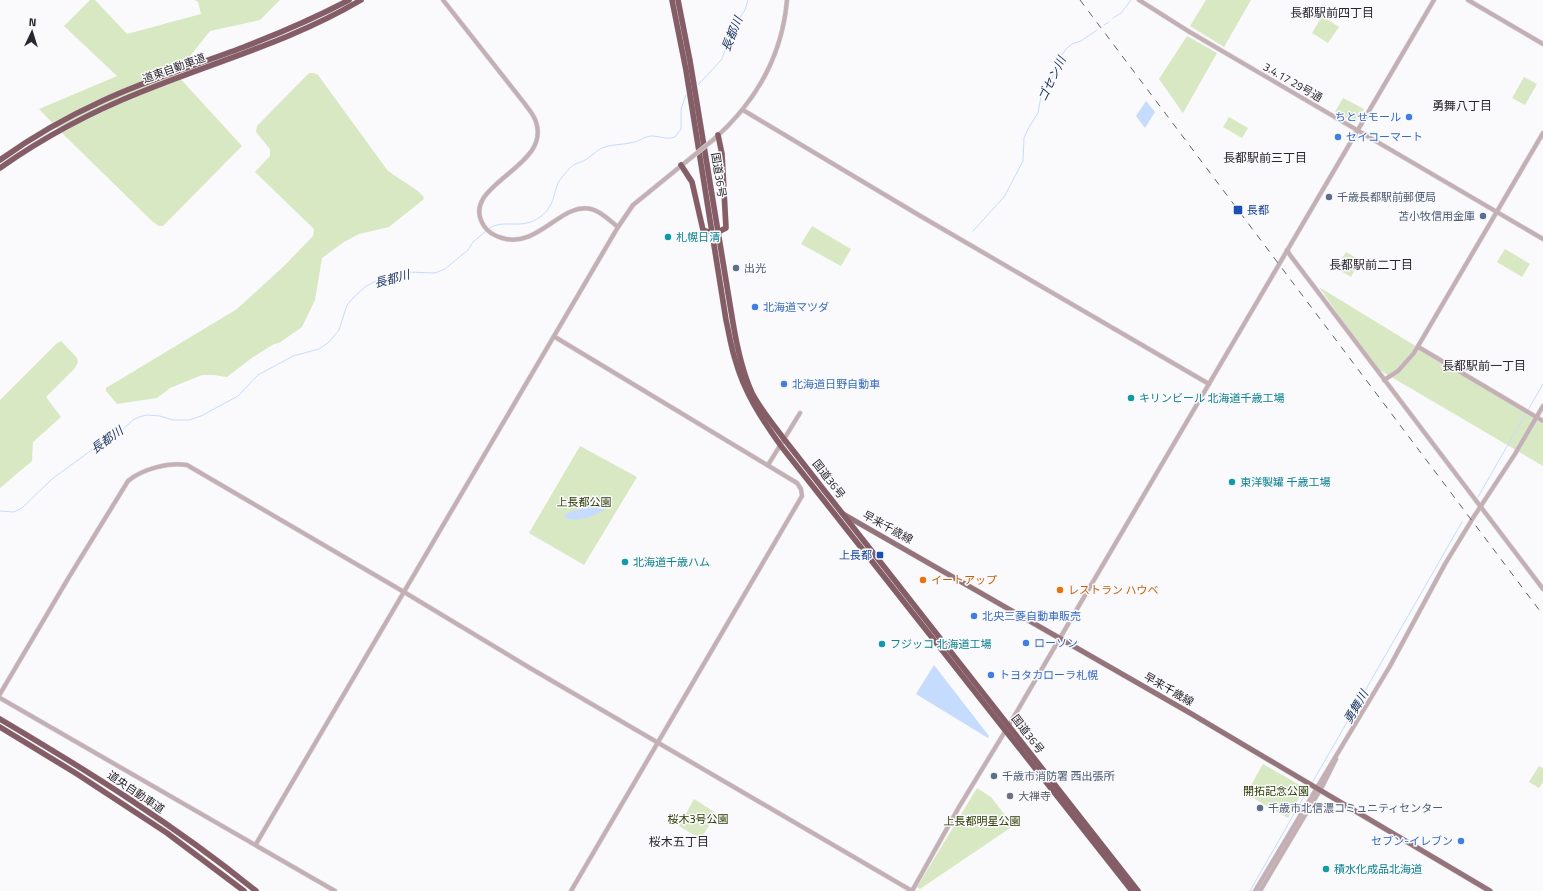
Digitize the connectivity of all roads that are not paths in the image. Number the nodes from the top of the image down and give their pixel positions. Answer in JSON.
{"nodes":[{"id":1,"x":349,"y":0,"type":"edge"},
{"id":2,"x":361,"y":0,"type":"edge"},
{"id":3,"x":443,"y":0,"type":"edge"},
{"id":4,"x":672,"y":0,"type":"edge"},
{"id":5,"x":678,"y":0,"type":"edge"},
{"id":6,"x":787,"y":0,"type":"edge"},
{"id":7,"x":1139,"y":0,"type":"edge"},
{"id":8,"x":1434,"y":0,"type":"edge"},
{"id":9,"x":1468,"y":0,"type":"edge"},
{"id":10,"x":1543,"y":44,"type":"edge"},
{"id":11,"x":743,"y":110,"type":"junction"},
{"id":12,"x":1357,"y":130,"type":"junction"},
{"id":13,"x":1543,"y":133,"type":"edge"},
{"id":14,"x":718,"y":135,"type":"junction"},
{"id":15,"x":0,"y":160,"type":"edge"},
{"id":16,"x":681,"y":165,"type":"junction"},
{"id":17,"x":0,"y":168,"type":"edge"},
{"id":18,"x":1496,"y":212,"type":"junction"},
{"id":19,"x":618,"y":227,"type":"junction"},
{"id":20,"x":715,"y":232,"type":"junction"},
{"id":21,"x":1543,"y":239,"type":"edge"},
{"id":22,"x":1287,"y":250,"type":"junction"},
{"id":23,"x":555,"y":337,"type":"junction"},
{"id":24,"x":1420,"y":348,"type":"dead end"},
{"id":25,"x":1384,"y":380,"type":"junction"},
{"id":26,"x":1209,"y":384,"type":"junction"},
{"id":27,"x":1543,"y":406,"type":"edge"},
{"id":28,"x":800,"y":413,"type":"dead end"},
{"id":29,"x":1537,"y":417,"type":"junction"},
{"id":30,"x":1543,"y":421,"type":"edge"},
{"id":31,"x":784,"y":439,"type":"junction"},
{"id":32,"x":781,"y":446,"type":"junction"},
{"id":33,"x":768,"y":465,"type":"junction"},
{"id":34,"x":1480,"y":506,"type":"junction"},
{"id":35,"x":834,"y":511,"type":"junction"},
{"id":36,"x":843,"y":514,"type":"junction"},
{"id":37,"x":1543,"y":589,"type":"edge"},
{"id":38,"x":404,"y":592,"type":"junction"},
{"id":39,"x":1060,"y":638,"type":"junction"},
{"id":40,"x":0,"y":694,"type":"edge"},
{"id":41,"x":0,"y":698,"type":"edge"},
{"id":42,"x":0,"y":719,"type":"edge"},
{"id":43,"x":1009,"y":725,"type":"junction"},
{"id":44,"x":0,"y":727,"type":"edge"},
{"id":45,"x":1005,"y":730,"type":"junction"},
{"id":46,"x":657,"y":742,"type":"junction"},
{"id":47,"x":1314,"y":787,"type":"junction"},
{"id":48,"x":256,"y":844,"type":"junction"},
{"id":49,"x":244,"y":891,"type":"edge"},
{"id":50,"x":256,"y":891,"type":"edge"},
{"id":51,"x":335,"y":891,"type":"edge"},
{"id":52,"x":571,"y":891,"type":"edge"},
{"id":53,"x":912,"y":891,"type":"edge"},
{"id":54,"x":1132,"y":891,"type":"edge"},
{"id":55,"x":1138,"y":891,"type":"edge"},
{"id":56,"x":1255,"y":891,"type":"edge"},
{"id":57,"x":1260,"y":891,"type":"edge"},
{"id":58,"x":1490,"y":891,"type":"edge"}],
"edges":[{"from":1,"to":15,"type":"highway","name":"道東自動車道"},
{"from":2,"to":17,"type":"highway","name":"道東自動車道"},
{"from":3,"to":19,"type":"street"},
{"from":4,"to":20,"type":"highway","name":"国道36号"},
{"from":5,"to":20,"type":"highway","name":"国道36号"},
{"from":6,"to":11,"type":"street"},
{"from":7,"to":12,"type":"street","name":"3.4.17 29号通"},
{"from":8,"to":12,"type":"street"},
{"from":9,"to":10,"type":"street"},
{"from":11,"to":14,"type":"street"},
{"from":11,"to":26,"type":"street"},
{"from":12,"to":18,"type":"street","name":"3.4.17 29号通"},
{"from":12,"to":22,"type":"street"},
{"from":13,"to":18,"type":"street"},
{"from":14,"to":16,"type":"street","bridge":true},
{"from":14,"to":20,"type":"highway"},
{"from":16,"to":19,"type":"street"},
{"from":16,"to":20,"type":"highway"},
{"from":18,"to":21,"type":"street","name":"3.4.17 29号通"},
{"from":18,"to":25,"type":"street"},
{"from":19,"to":23,"type":"street"},
{"from":20,"to":31,"type":"highway","name":"国道36号"},
{"from":20,"to":32,"type":"highway","name":"国道36号"},
{"from":22,"to":25,"type":"street"},
{"from":22,"to":26,"type":"street"},
{"from":23,"to":33,"type":"street"},
{"from":23,"to":38,"type":"street"},
{"from":24,"to":29,"type":"street"},
{"from":25,"to":34,"type":"street"},
{"from":26,"to":39,"type":"street"},
{"from":27,"to":29,"type":"street"},
{"from":28,"to":31,"type":"street"},
{"from":29,"to":30,"type":"street"},
{"from":29,"to":34,"type":"street"},
{"from":31,"to":32,"type":"street"},
{"from":31,"to":36,"type":"highway","name":"国道36号"},
{"from":32,"to":33,"type":"street"},
{"from":32,"to":35,"type":"highway","name":"国道36号"},
{"from":33,"to":46,"type":"street"},
{"from":34,"to":37,"type":"street"},
{"from":34,"to":47,"type":"street"},
{"from":35,"to":36,"type":"main road","name":"早来千歳線"},
{"from":35,"to":45,"type":"highway","name":"国道36号"},
{"from":36,"to":39,"type":"main road","name":"早来千歳線"},
{"from":36,"to":43,"type":"highway","name":"国道36号"},
{"from":38,"to":40,"type":"street"},
{"from":38,"to":46,"type":"street"},
{"from":38,"to":48,"type":"street"},
{"from":39,"to":43,"type":"street"},
{"from":39,"to":47,"type":"main road","name":"早来千歳線"},
{"from":41,"to":48,"type":"street"},
{"from":42,"to":50,"type":"highway","name":"道央自動車道"},
{"from":43,"to":45,"type":"street"},
{"from":43,"to":55,"type":"highway","name":"国道36号"},
{"from":44,"to":49,"type":"highway","name":"道央自動車道"},
{"from":45,"to":53,"type":"street"},
{"from":45,"to":54,"type":"highway","name":"国道36号"},
{"from":46,"to":52,"type":"street"},
{"from":46,"to":53,"type":"street"},
{"from":47,"to":56,"type":"street"},
{"from":47,"to":57,"type":"street"},
{"from":47,"to":58,"type":"main road","name":"早来千歳線"},
{"from":48,"to":51,"type":"street"}]}
